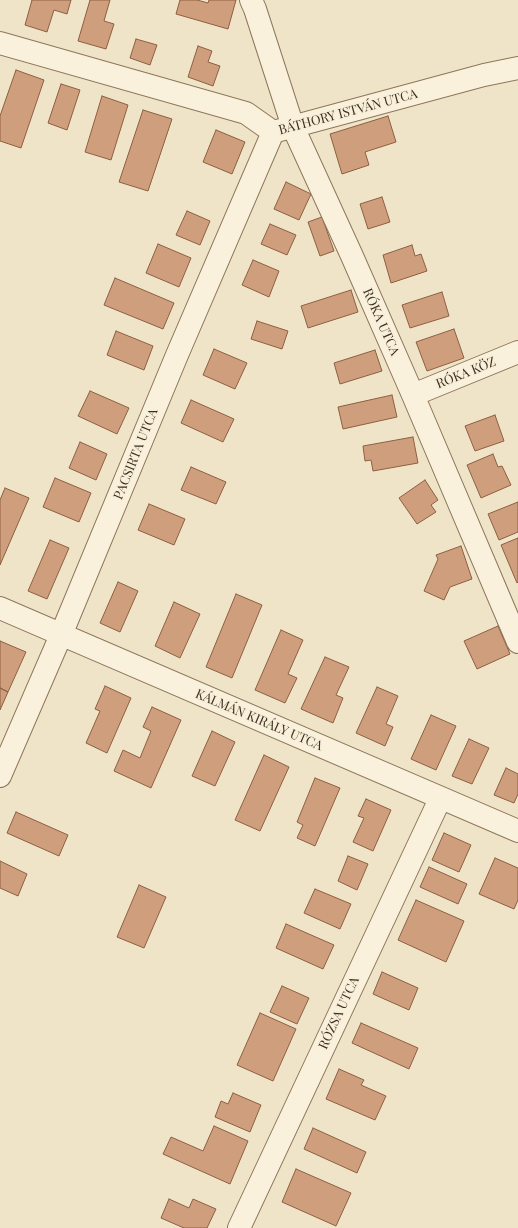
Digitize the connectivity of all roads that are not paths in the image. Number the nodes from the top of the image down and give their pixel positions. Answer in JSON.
{"nodes":[{"id":1,"x":251,"y":0,"type":"edge"},
{"id":2,"x":0,"y":43,"type":"edge"},
{"id":3,"x":518,"y":68,"type":"edge"},
{"id":4,"x":283,"y":130,"type":"junction"},
{"id":5,"x":518,"y":352,"type":"edge"},
{"id":6,"x":414,"y":395,"type":"junction"},
{"id":7,"x":0,"y":608,"type":"edge"},
{"id":8,"x":61,"y":635,"type":"junction"},
{"id":9,"x":518,"y":642,"type":"edge"},
{"id":10,"x":0,"y":776,"type":"edge"},
{"id":11,"x":440,"y":799,"type":"junction"},
{"id":12,"x":518,"y":831,"type":"edge"},
{"id":13,"x":238,"y":1228,"type":"edge"}],
"edges":[{"from":1,"to":4,"type":"street","name":"RÓKA UTCA"},
{"from":2,"to":4,"type":"street","name":"BÁTHORY ISTVÁN UTCA"},
{"from":3,"to":4,"type":"street","name":"BÁTHORY ISTVÁN UTCA"},
{"from":4,"to":6,"type":"street","name":"RÓKA UTCA"},
{"from":4,"to":8,"type":"street","name":"PACSIRTA UTCA"},
{"from":5,"to":6,"type":"street","name":"RÓKA KÖZ"},
{"from":6,"to":9,"type":"street","name":"RÓKA UTCA"},
{"from":7,"to":8,"type":"street","name":"KÁLMÁN KIRÁLY UTCA"},
{"from":8,"to":10,"type":"street","name":"PACSIRTA UTCA"},
{"from":8,"to":11,"type":"street","name":"KÁLMÁN KIRÁLY UTCA"},
{"from":11,"to":12,"type":"street","name":"KÁLMÁN KIRÁLY UTCA"},
{"from":11,"to":13,"type":"street","name":"RÓZSA UTCA"}]}
